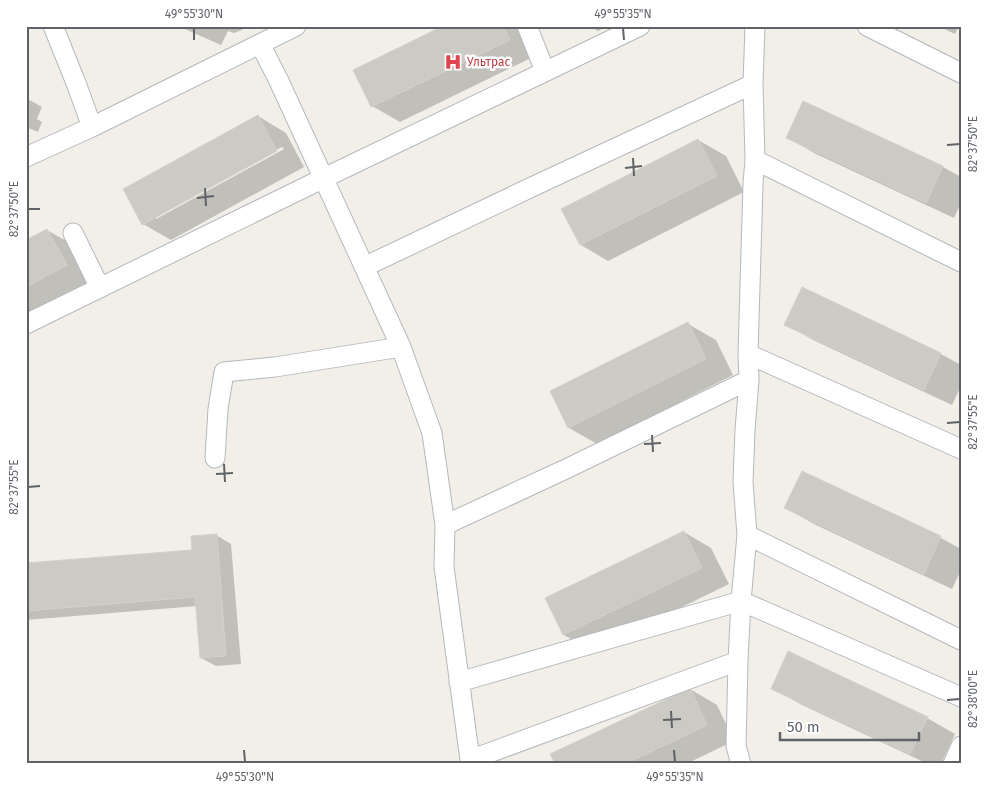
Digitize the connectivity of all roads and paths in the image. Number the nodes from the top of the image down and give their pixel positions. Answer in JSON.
{"nodes":[{"id":1,"x":53,"y":26,"type":"edge"},
{"id":2,"x":296,"y":26,"type":"edge"},
{"id":3,"x":527,"y":26,"type":"edge"},
{"id":4,"x":640,"y":26,"type":"edge"},
{"id":5,"x":755,"y":26,"type":"edge"},
{"id":6,"x":867,"y":26,"type":"edge"},
{"id":7,"x":260,"y":44,"type":"junction"},
{"id":8,"x":545,"y":71,"type":"junction"},
{"id":9,"x":961,"y":73,"type":"edge"},
{"id":10,"x":752,"y":84,"type":"junction"},
{"id":11,"x":92,"y":127,"type":"junction"},
{"id":12,"x":26,"y":157,"type":"edge"},
{"id":13,"x":755,"y":160,"type":"junction"},
{"id":14,"x":324,"y":178,"type":"junction"},
{"id":15,"x":73,"y":233,"type":"dead end"},
{"id":16,"x":961,"y":262,"type":"edge"},
{"id":17,"x":364,"y":267,"type":"junction"},
{"id":18,"x":100,"y":288,"type":"junction"},
{"id":19,"x":26,"y":324,"type":"edge"},
{"id":20,"x":401,"y":347,"type":"junction"},
{"id":21,"x":748,"y":354,"type":"junction"},
{"id":22,"x":749,"y":380,"type":"junction"},
{"id":23,"x":961,"y":449,"type":"edge"},
{"id":24,"x":215,"y":458,"type":"dead end"},
{"id":25,"x":445,"y":525,"type":"junction"},
{"id":26,"x":747,"y":536,"type":"junction"},
{"id":27,"x":741,"y":601,"type":"junction"},
{"id":28,"x":961,"y":640,"type":"edge"},
{"id":29,"x":738,"y":661,"type":"junction"},
{"id":30,"x":459,"y":682,"type":"junction"},
{"id":31,"x":961,"y":697,"type":"edge"},
{"id":32,"x":961,"y":746,"type":"edge"},
{"id":33,"x":471,"y":762,"type":"edge"},
{"id":34,"x":741,"y":764,"type":"edge"},
{"id":35,"x":953,"y":764,"type":"edge"}],
"edges":[{"from":1,"to":11,"type":"street"},
{"from":2,"to":7,"type":"street"},
{"from":3,"to":8,"type":"street"},
{"from":4,"to":8,"type":"street"},
{"from":5,"to":10,"type":"street"},
{"from":6,"to":9,"type":"street"},
{"from":7,"to":11,"type":"street"},
{"from":7,"to":14,"type":"street"},
{"from":8,"to":14,"type":"street"},
{"from":10,"to":13,"type":"street"},
{"from":10,"to":17,"type":"street"},
{"from":11,"to":12,"type":"street"},
{"from":13,"to":16,"type":"street"},
{"from":13,"to":21,"type":"street"},
{"from":14,"to":17,"type":"street"},
{"from":14,"to":18,"type":"street"},
{"from":15,"to":18,"type":"street"},
{"from":17,"to":20,"type":"street"},
{"from":18,"to":19,"type":"street"},
{"from":20,"to":24,"type":"street"},
{"from":20,"to":25,"type":"street"},
{"from":21,"to":22,"type":"street"},
{"from":21,"to":23,"type":"street"},
{"from":22,"to":25,"type":"street"},
{"from":22,"to":26,"type":"street"},
{"from":25,"to":30,"type":"street"},
{"from":26,"to":27,"type":"street"},
{"from":26,"to":28,"type":"street"},
{"from":27,"to":29,"type":"street"},
{"from":27,"to":30,"type":"street"},
{"from":27,"to":31,"type":"street"},
{"from":29,"to":33,"type":"street"},
{"from":29,"to":34,"type":"street"},
{"from":30,"to":33,"type":"street"},
{"from":32,"to":35,"type":"street"}]}
